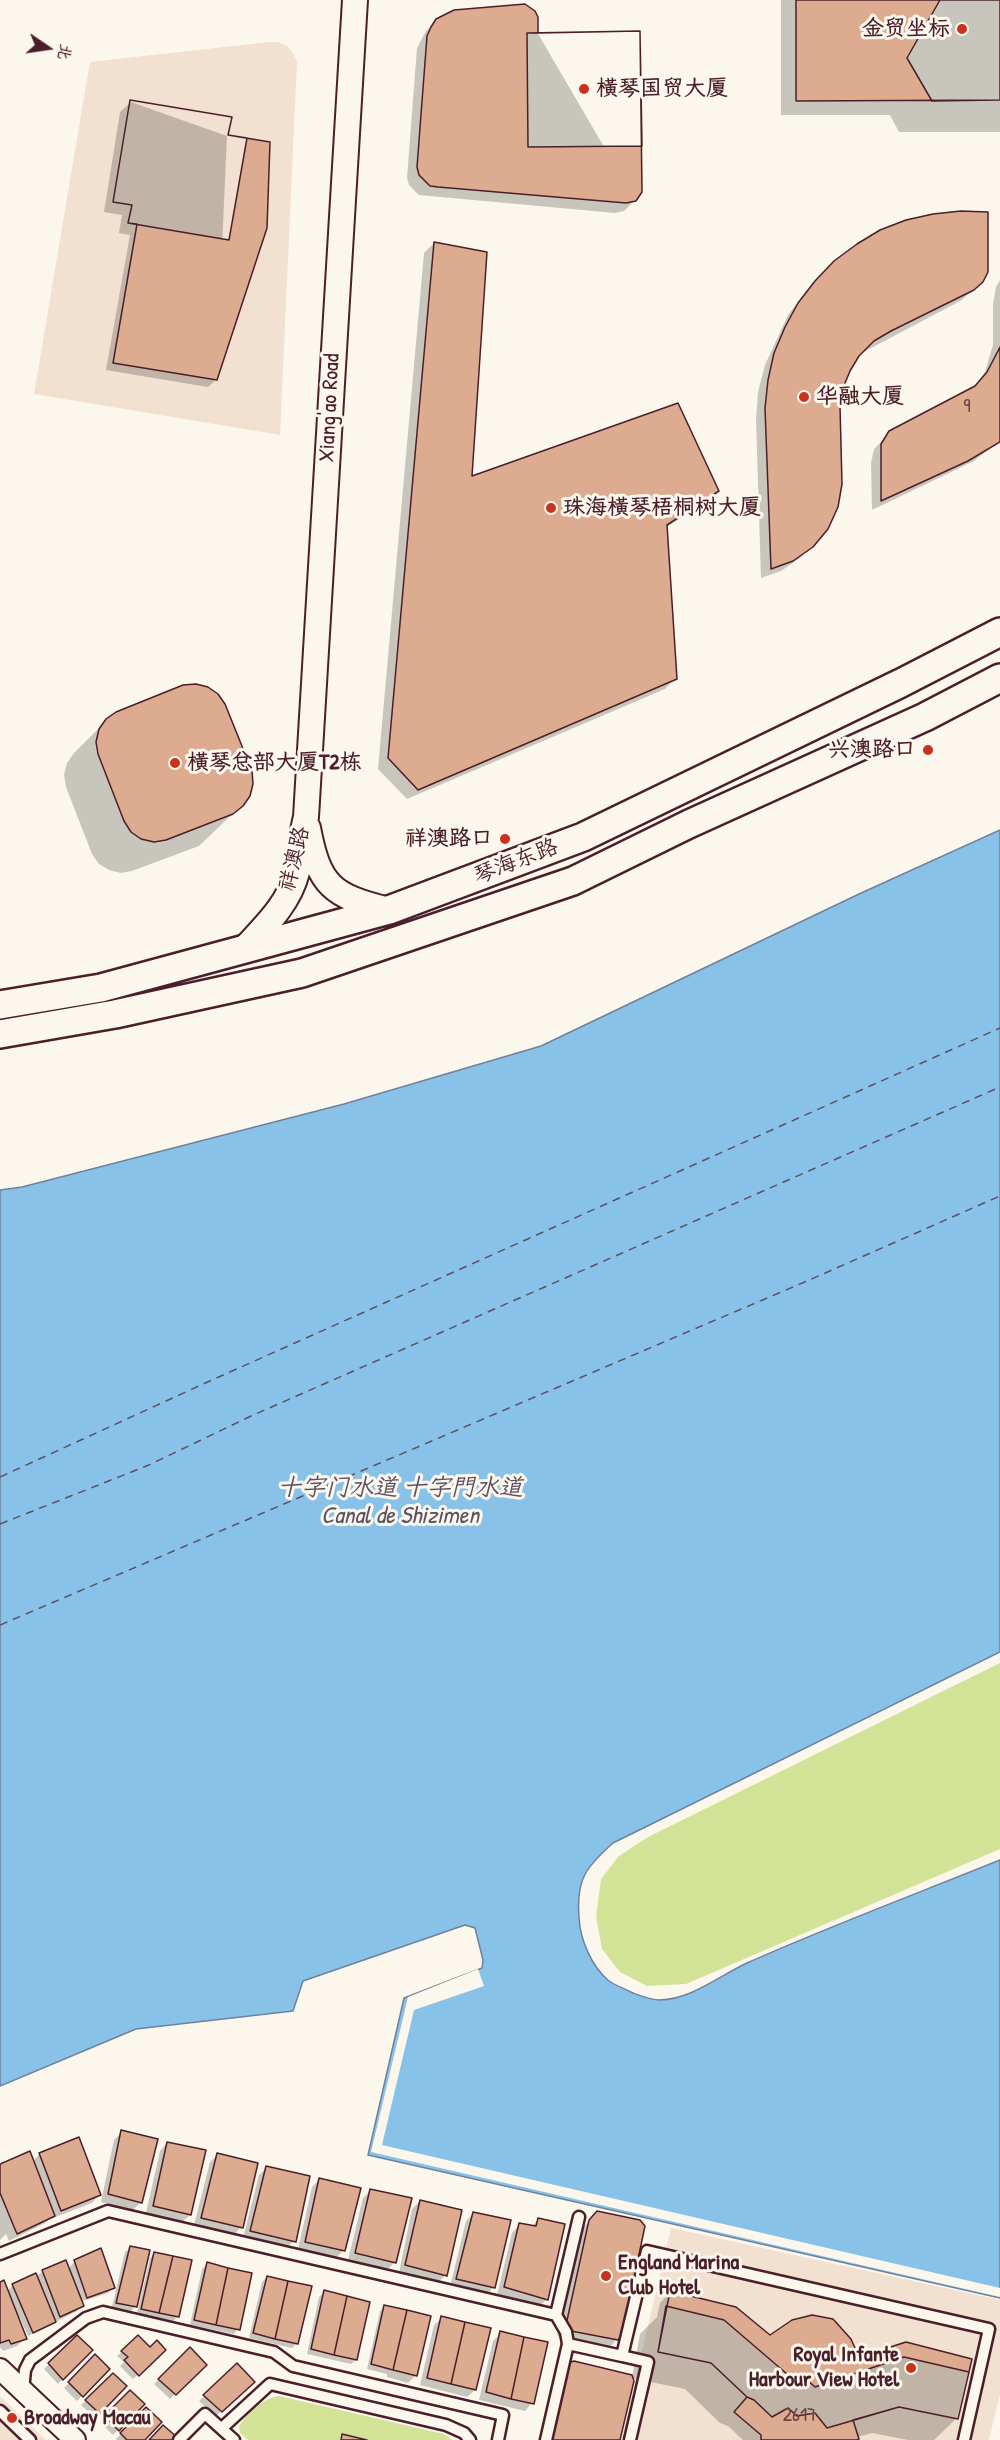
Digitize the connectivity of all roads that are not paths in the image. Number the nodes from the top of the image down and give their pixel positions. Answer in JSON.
{"nodes":[{"id":1,"x":355,"y":0,"type":"edge"},
{"id":2,"x":1000,"y":632,"type":"edge"},
{"id":3,"x":1000,"y":678,"type":"edge"},
{"id":4,"x":306,"y":817,"type":"junction"},
{"id":5,"x":389,"y":910,"type":"junction"},
{"id":6,"x":242,"y":951,"type":"junction"},
{"id":7,"x":0,"y":1005,"type":"edge"},
{"id":8,"x":0,"y":1034,"type":"edge"},
{"id":9,"x":579,"y":2217,"type":"dead end"},
{"id":10,"x":0,"y":2254,"type":"edge"},
{"id":11,"x":556,"y":2315,"type":"junction"},
{"id":12,"x":568,"y":2344,"type":"junction"},
{"id":13,"x":622,"y":2356,"type":"junction"},
{"id":14,"x":0,"y":2369,"type":"edge"},
{"id":15,"x":23,"y":2391,"type":"junction"},
{"id":16,"x":0,"y":2411,"type":"edge"},
{"id":17,"x":222,"y":2428,"type":"junction"},
{"id":18,"x":30,"y":2440,"type":"edge"},
{"id":19,"x":75,"y":2440,"type":"edge"},
{"id":20,"x":179,"y":2440,"type":"edge"},
{"id":21,"x":234,"y":2440,"type":"edge"},
{"id":22,"x":470,"y":2440,"type":"edge"},
{"id":23,"x":498,"y":2440,"type":"edge"},
{"id":24,"x":546,"y":2440,"type":"edge"},
{"id":25,"x":630,"y":2440,"type":"edge"},
{"id":26,"x":964,"y":2440,"type":"edge"}],
"edges":[{"from":1,"to":4,"type":"street","name":"Xiang'ao Road"},
{"from":2,"to":5,"type":"main road","name":"琴海东路"},
{"from":3,"to":8,"type":"main road","name":"琴海东路"},
{"from":4,"to":5,"type":"street","name":"祥澳路"},
{"from":4,"to":6,"type":"street","name":"祥澳路"},
{"from":5,"to":6,"type":"main road","name":"琴海东路"},
{"from":6,"to":7,"type":"main road","name":"琴海东路"},
{"from":9,"to":11,"type":"lane"},
{"from":10,"to":11,"type":"lane"},
{"from":11,"to":12,"type":"lane"},
{"from":12,"to":13,"type":"lane"},
{"from":12,"to":24,"type":"lane"},
{"from":13,"to":25,"type":"lane"},
{"from":13,"to":26,"type":"lane"},
{"from":14,"to":15,"type":"street"},
{"from":15,"to":19,"type":"street"},
{"from":15,"to":23,"type":"lane"},
{"from":16,"to":18,"type":"lane"},
{"from":17,"to":20,"type":"lane"},
{"from":17,"to":21,"type":"lane"},
{"from":17,"to":22,"type":"lane"}]}
